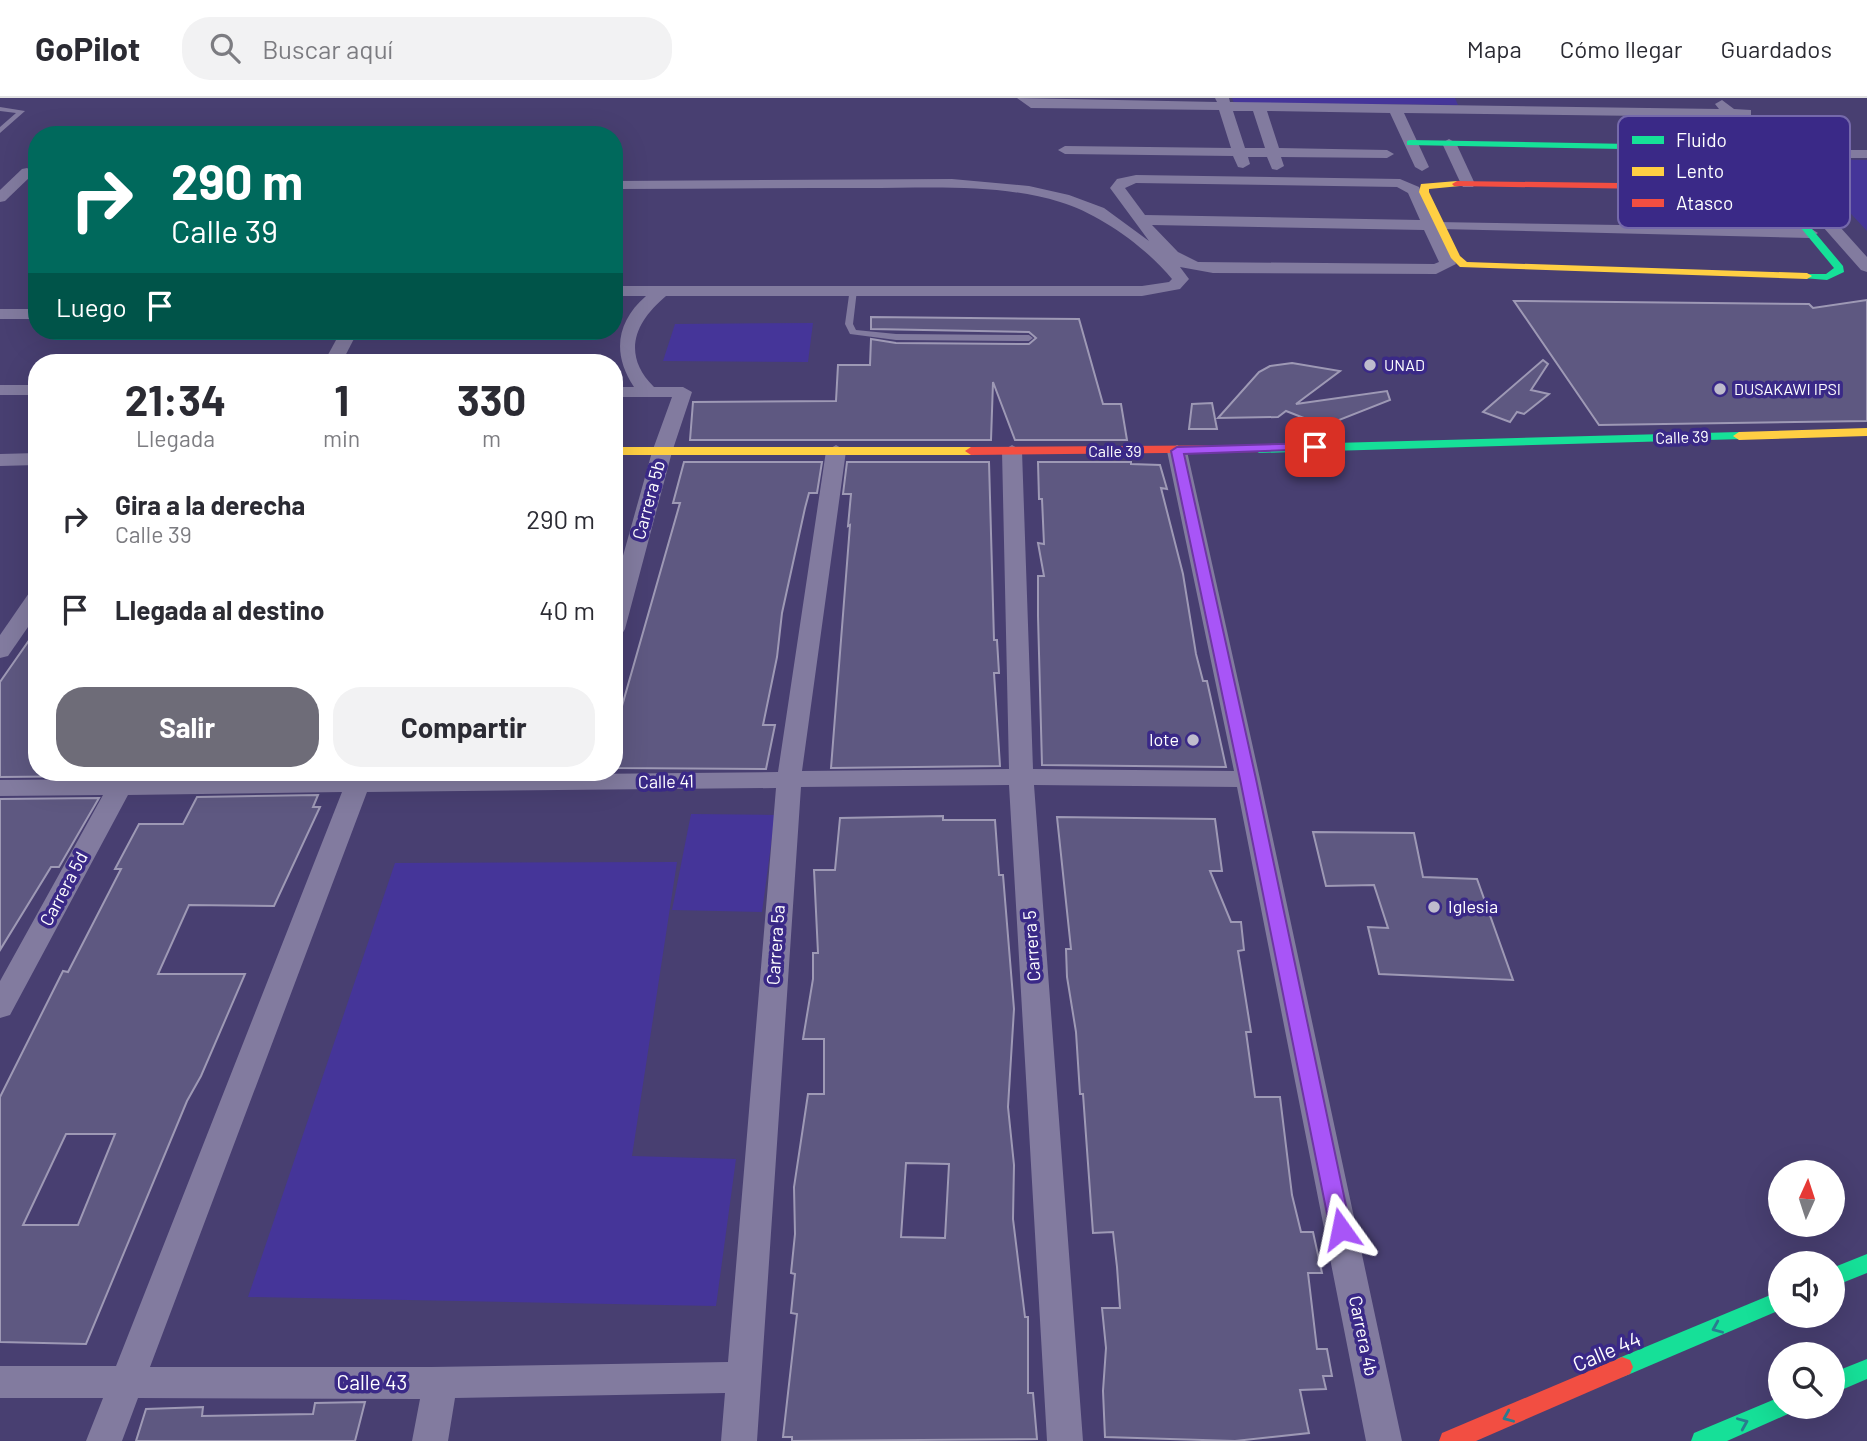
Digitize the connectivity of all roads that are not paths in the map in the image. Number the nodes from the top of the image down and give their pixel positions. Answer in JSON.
{"nodes":[{"id":1,"x":1024,"y":98,"type":"edge"},
{"id":2,"x":1717,"y":98,"type":"edge"},
{"id":3,"x":1473,"y":104,"type":"edge"},
{"id":4,"x":1225,"y":106,"type":"edge"},
{"id":5,"x":1395,"y":108,"type":"junction"},
{"id":6,"x":1736,"y":108,"type":"edge"},
{"id":7,"x":0,"y":109,"type":"edge"},
{"id":8,"x":1260,"y":111,"type":"junction"},
{"id":9,"x":0,"y":131,"type":"edge"},
{"id":10,"x":1410,"y":142,"type":"junction"},
{"id":11,"x":1449,"y":143,"type":"junction"},
{"id":12,"x":1618,"y":146,"type":"edge"},
{"id":13,"x":1065,"y":150,"type":"dead end"},
{"id":14,"x":1239,"y":152,"type":"junction"},
{"id":15,"x":1273,"y":152,"type":"junction"},
{"id":16,"x":1387,"y":154,"type":"dead end"},
{"id":17,"x":1422,"y":167,"type":"dead end"},
{"id":18,"x":0,"y":172,"type":"edge"},
{"id":19,"x":28,"y":172,"type":"edge"},
{"id":20,"x":28,"y":175,"type":"edge"},
{"id":21,"x":1248,"y":180,"type":"junction"},
{"id":22,"x":1282,"y":180,"type":"junction"},
{"id":23,"x":1468,"y":184,"type":"junction"},
{"id":24,"x":623,"y":185,"type":"edge"},
{"id":25,"x":1618,"y":186,"type":"edge"},
{"id":26,"x":0,"y":198,"type":"edge"},
{"id":27,"x":1141,"y":220,"type":"junction"},
{"id":28,"x":1436,"y":225,"type":"junction"},
{"id":29,"x":1850,"y":227,"type":"edge"},
{"id":30,"x":1806,"y":228,"type":"edge"},
{"id":31,"x":1832,"y":228,"type":"edge"},
{"id":32,"x":1810,"y":233,"type":"junction"},
{"id":33,"x":1867,"y":246,"type":"edge"},
{"id":34,"x":1867,"y":267,"type":"edge"},
{"id":35,"x":853,"y":290,"type":"junction"},
{"id":36,"x":623,"y":291,"type":"edge"},
{"id":37,"x":662,"y":291,"type":"junction"},
{"id":38,"x":0,"y":314,"type":"edge"},
{"id":39,"x":28,"y":314,"type":"edge"},
{"id":40,"x":1029,"y":338,"type":"dead end"},
{"id":41,"x":0,"y":390,"type":"edge"},
{"id":42,"x":28,"y":390,"type":"edge"},
{"id":43,"x":623,"y":392,"type":"edge"},
{"id":44,"x":649,"y":392,"type":"junction"},
{"id":45,"x":1867,"y":432,"type":"edge"},
{"id":46,"x":623,"y":451,"type":"edge"},
{"id":47,"x":836,"y":451,"type":"junction"},
{"id":48,"x":1012,"y":451,"type":"junction"},
{"id":49,"x":1177,"y":451,"type":"junction"},
{"id":50,"x":662,"y":452,"type":"junction"},
{"id":51,"x":28,"y":459,"type":"edge"},
{"id":52,"x":0,"y":460,"type":"edge"},
{"id":53,"x":623,"y":596,"type":"edge"},
{"id":54,"x":28,"y":611,"type":"edge"},
{"id":55,"x":0,"y":651,"type":"edge"},
{"id":56,"x":1021,"y":777,"type":"junction"},
{"id":57,"x":623,"y":778,"type":"edge"},
{"id":58,"x":1248,"y":779,"type":"junction"},
{"id":59,"x":789,"y":780,"type":"junction"},
{"id":60,"x":108,"y":781,"type":"edge"},
{"id":61,"x":122,"y":781,"type":"edge"},
{"id":62,"x":359,"y":781,"type":"edge"},
{"id":63,"x":0,"y":788,"type":"edge"},
{"id":64,"x":0,"y":1007,"type":"edge"},
{"id":65,"x":1867,"y":1263,"type":"edge"},
{"id":66,"x":1845,"y":1272,"type":"edge"},
{"id":67,"x":1768,"y":1305,"type":"edge"},
{"id":68,"x":1867,"y":1369,"type":"edge"},
{"id":69,"x":744,"y":1377,"type":"junction"},
{"id":70,"x":1845,"y":1378,"type":"edge"},
{"id":71,"x":125,"y":1381,"type":"junction"},
{"id":72,"x":0,"y":1382,"type":"edge"},
{"id":73,"x":440,"y":1383,"type":"junction"},
{"id":74,"x":1768,"y":1412,"type":"edge"},
{"id":75,"x":1706,"y":1440,"type":"edge"},
{"id":76,"x":104,"y":1441,"type":"edge"},
{"id":77,"x":430,"y":1441,"type":"edge"},
{"id":78,"x":739,"y":1441,"type":"edge"},
{"id":79,"x":1065,"y":1441,"type":"edge"},
{"id":80,"x":1384,"y":1441,"type":"edge"},
{"id":81,"x":1450,"y":1441,"type":"edge"}],
"edges":[{"from":1,"to":4,"type":"street"},
{"from":2,"to":6,"type":"street"},
{"from":3,"to":5,"type":"street"},
{"from":3,"to":6,"type":"street"},
{"from":4,"to":8,"type":"street"},
{"from":4,"to":14,"type":"street"},
{"from":5,"to":8,"type":"street"},
{"from":5,"to":10,"type":"street"},
{"from":7,"to":9,"type":"lane"},
{"from":8,"to":15,"type":"street"},
{"from":10,"to":11,"type":"street"},
{"from":10,"to":17,"type":"street"},
{"from":11,"to":12,"type":"street"},
{"from":11,"to":23,"type":"street"},
{"from":13,"to":14,"type":"street"},
{"from":14,"to":15,"type":"street"},
{"from":14,"to":21,"type":"street"},
{"from":15,"to":16,"type":"street"},
{"from":15,"to":22,"type":"street"},
{"from":18,"to":19,"type":"street"},
{"from":20,"to":26,"type":"street"},
{"from":21,"to":22,"type":"street"},
{"from":21,"to":27,"type":"street"},
{"from":22,"to":28,"type":"street"},
{"from":23,"to":25,"type":"street"},
{"from":23,"to":28,"type":"street"},
{"from":24,"to":35,"type":"street"},
{"from":27,"to":28,"type":"street"},
{"from":27,"to":28,"type":"street"},
{"from":28,"to":32,"type":"street"},
{"from":28,"to":32,"type":"street"},
{"from":29,"to":33,"type":"street"},
{"from":30,"to":32,"type":"street"},
{"from":31,"to":34,"type":"street"},
{"from":35,"to":37,"type":"street"},
{"from":35,"to":40,"type":"lane"},
{"from":36,"to":37,"type":"street"},
{"from":37,"to":44,"type":"street"},
{"from":38,"to":39,"type":"street"},
{"from":41,"to":42,"type":"street"},
{"from":43,"to":44,"type":"street"},
{"from":44,"to":50,"type":"street","name":"Carrera 5b"},
{"from":45,"to":49,"type":"street","name":"Calle 39"},
{"from":46,"to":50,"type":"street","name":"Calle 39"},
{"from":47,"to":48,"type":"street","name":"Calle 39"},
{"from":47,"to":50,"type":"street","name":"Calle 39"},
{"from":47,"to":59,"type":"street","name":"Carrera 5a"},
{"from":48,"to":49,"type":"street","name":"Calle 39"},
{"from":48,"to":56,"type":"street","name":"Carrera 5"},
{"from":49,"to":58,"type":"street","name":"Carrera 4b"},
{"from":50,"to":53,"type":"street","name":"Carrera 5b"},
{"from":51,"to":52,"type":"street"},
{"from":54,"to":55,"type":"street"},
{"from":56,"to":58,"type":"street","name":"Calle 41"},
{"from":56,"to":59,"type":"street","name":"Calle 41"},
{"from":56,"to":79,"type":"street","name":"Carrera 5"},
{"from":57,"to":59,"type":"street","name":"Calle 41"},
{"from":58,"to":80,"type":"street","name":"Carrera 4b"},
{"from":59,"to":69,"type":"street","name":"Carrera 5a"},
{"from":60,"to":63,"type":"street","name":"Calle 41"},
{"from":61,"to":64,"type":"street","name":"Carrera 5d"},
{"from":62,"to":71,"type":"street"},
{"from":65,"to":66,"type":"street"},
{"from":67,"to":81,"type":"street","name":"Calle 44","one_way":true},
{"from":68,"to":70,"type":"street"},
{"from":69,"to":73,"type":"street","name":"Calle 43"},
{"from":69,"to":78,"type":"street","name":"Carrera 5a"},
{"from":71,"to":72,"type":"street","name":"Calle 43"},
{"from":71,"to":73,"type":"street","name":"Calle 43"},
{"from":71,"to":76,"type":"street"},
{"from":73,"to":77,"type":"street"},
{"from":75,"to":74,"type":"street","one_way":true}]}
